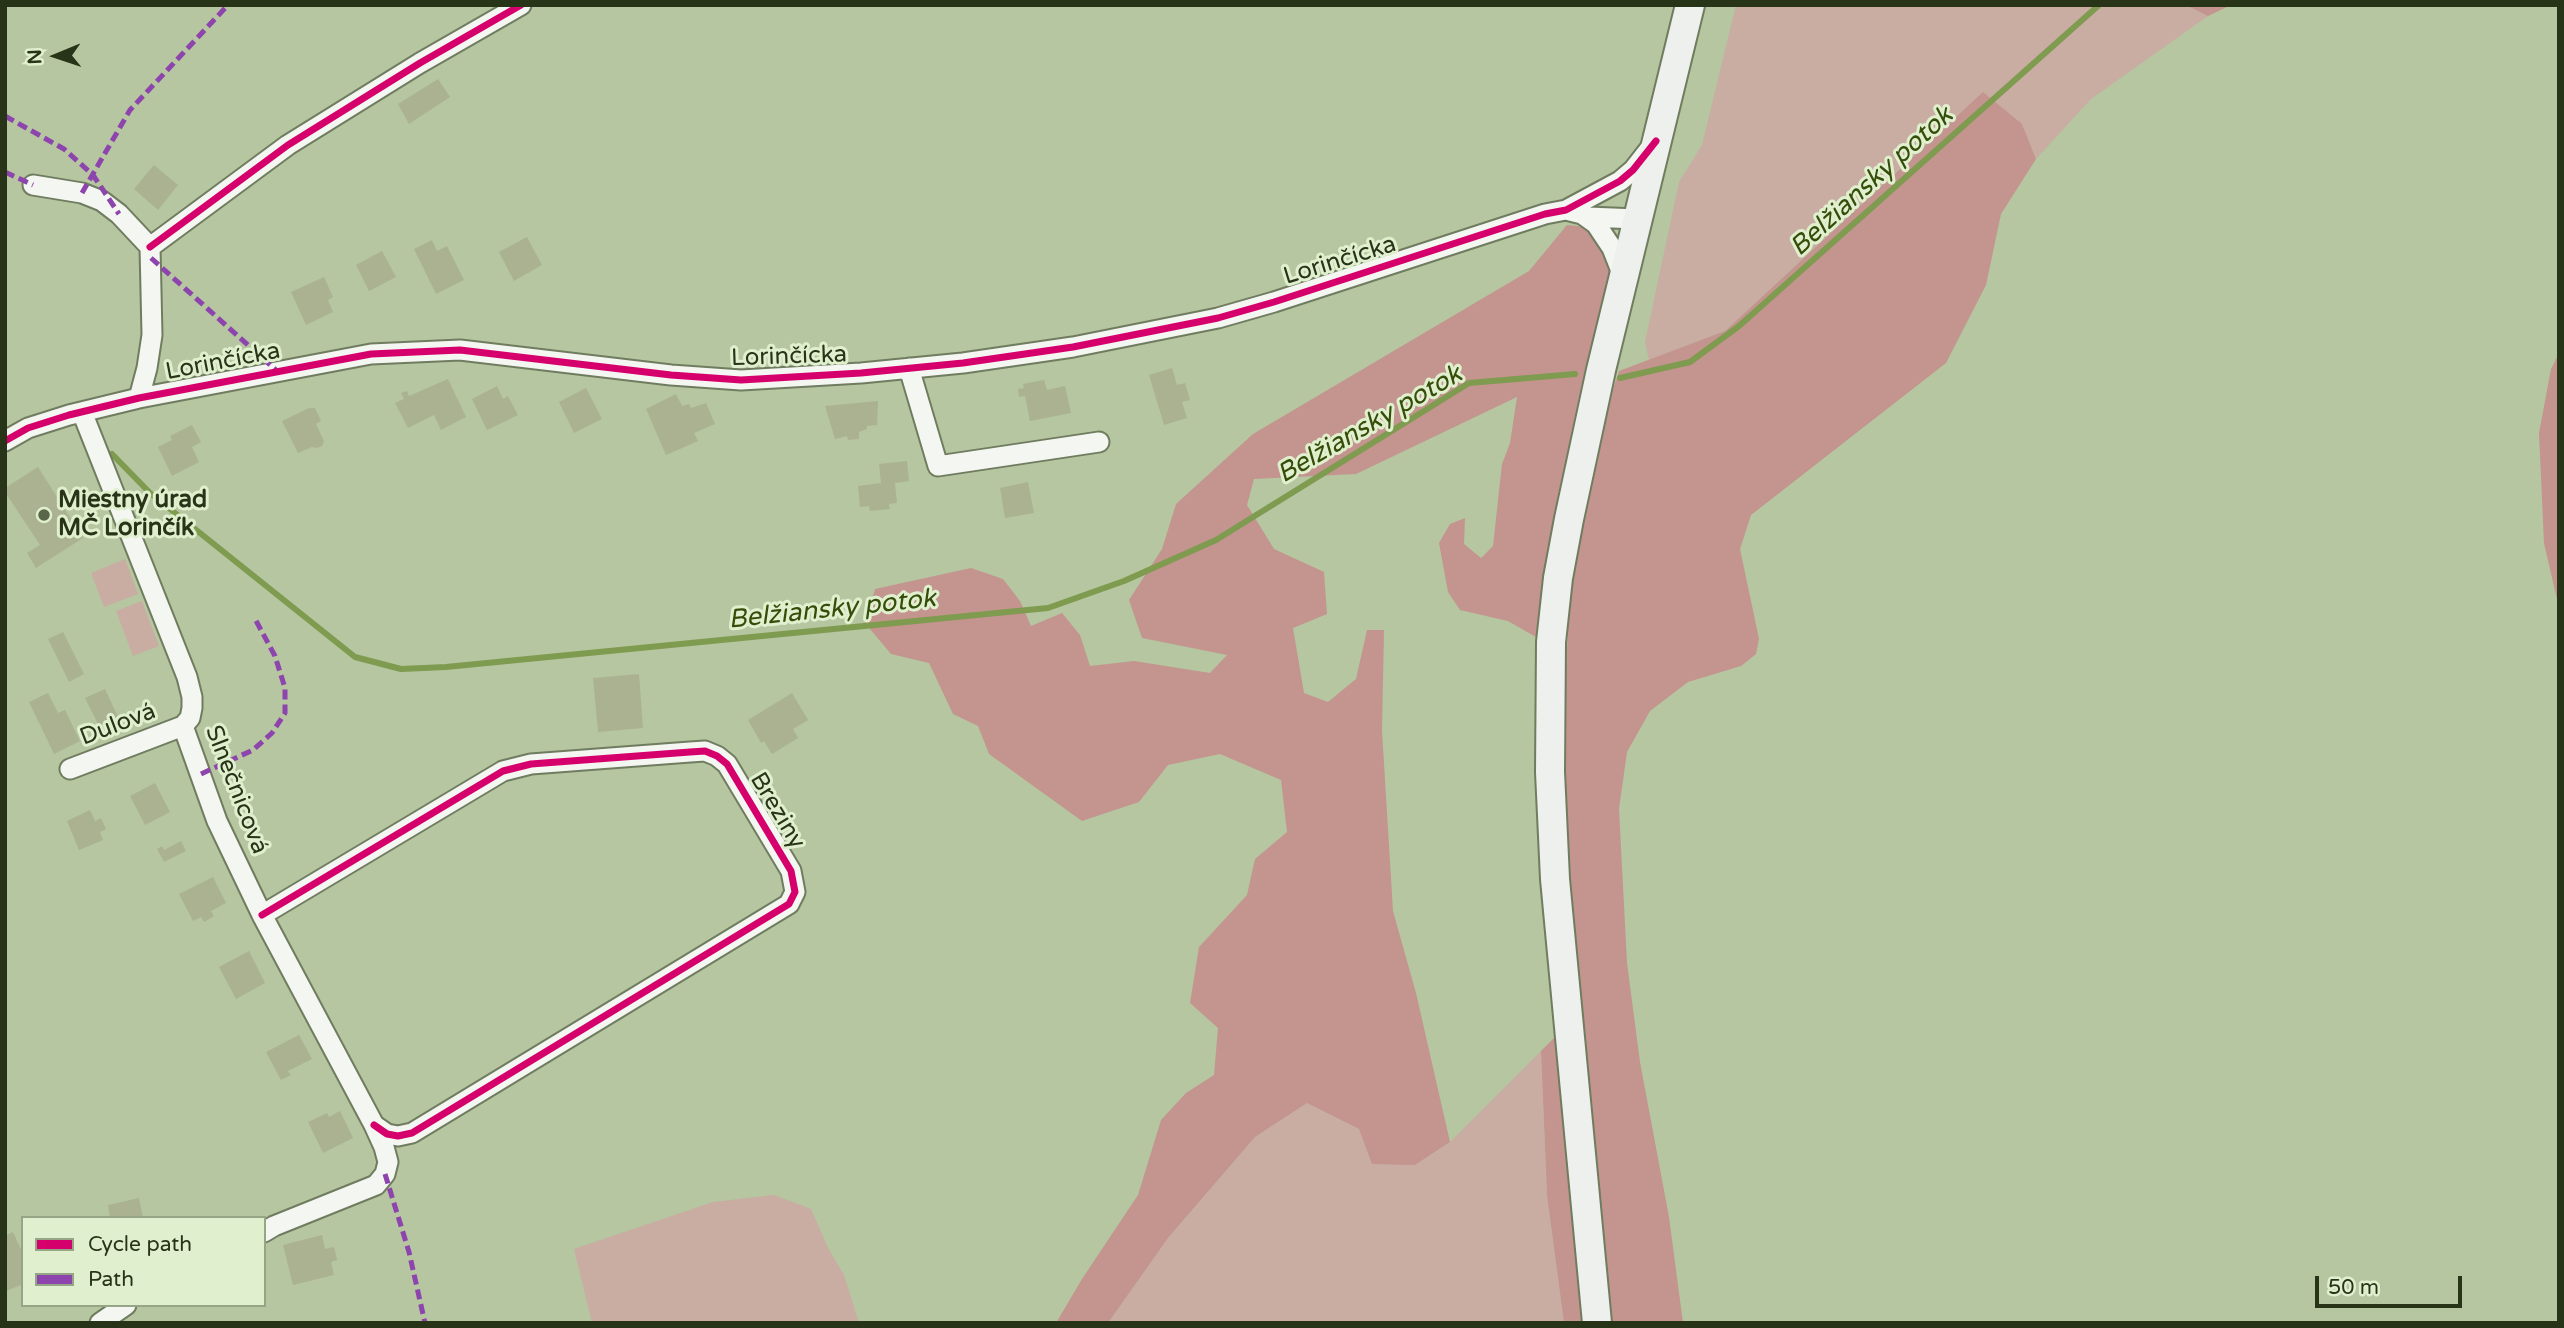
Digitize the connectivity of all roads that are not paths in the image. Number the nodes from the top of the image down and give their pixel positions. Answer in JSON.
{"nodes":[{"id":1,"x":521,"y":5,"type":"edge"},
{"id":2,"x":1690,"y":5,"type":"edge"},
{"id":3,"x":1656,"y":141,"type":"junction"},
{"id":4,"x":33,"y":185,"type":"dead end"},
{"id":5,"x":1601,"y":193,"type":"junction"},
{"id":6,"x":1566,"y":210,"type":"junction"},
{"id":7,"x":1639,"y":211,"type":"junction"},
{"id":8,"x":1588,"y":217,"type":"junction"},
{"id":9,"x":150,"y":247,"type":"junction"},
{"id":10,"x":1623,"y":278,"type":"junction"},
{"id":11,"x":909,"y":368,"type":"junction"},
{"id":12,"x":139,"y":398,"type":"junction"},
{"id":13,"x":82,"y":412,"type":"junction"},
{"id":14,"x":5,"y":441,"type":"edge"},
{"id":15,"x":1099,"y":442,"type":"dead end"},
{"id":16,"x":183,"y":726,"type":"junction"},
{"id":17,"x":70,"y":769,"type":"dead end"},
{"id":18,"x":262,"y":915,"type":"junction"},
{"id":19,"x":374,"y":1125,"type":"junction"},
{"id":20,"x":266,"y":1231,"type":"edge"},
{"id":21,"x":123,"y":1307,"type":"edge"},
{"id":22,"x":100,"y":1323,"type":"edge"},
{"id":23,"x":1597,"y":1323,"type":"edge"}],
"edges":[{"from":1,"to":9,"type":"street"},
{"from":2,"to":3,"type":"main road"},
{"from":3,"to":5,"type":"street","name":"Lorinčícka"},
{"from":3,"to":7,"type":"main road"},
{"from":4,"to":9,"type":"street"},
{"from":5,"to":6,"type":"street","name":"Lorinčícka"},
{"from":5,"to":7,"type":"street"},
{"from":6,"to":8,"type":"street"},
{"from":6,"to":11,"type":"street","name":"Lorinčícka"},
{"from":7,"to":8,"type":"street"},
{"from":7,"to":10,"type":"main road"},
{"from":8,"to":10,"type":"street"},
{"from":9,"to":12,"type":"street"},
{"from":10,"to":23,"type":"main road"},
{"from":11,"to":12,"type":"street","name":"Lorinčícka"},
{"from":11,"to":15,"type":"street"},
{"from":12,"to":13,"type":"street","name":"Lorinčícka"},
{"from":13,"to":14,"type":"street","name":"Lorinčícka"},
{"from":13,"to":16,"type":"street","name":"Slnečnicová"},
{"from":16,"to":17,"type":"street","name":"Dulová"},
{"from":16,"to":18,"type":"street","name":"Slnečnicová"},
{"from":18,"to":19,"type":"street","name":"Slnečnicová"},
{"from":18,"to":19,"type":"street","name":"Breziny"},
{"from":19,"to":20,"type":"street","name":"Slnečnicová"},
{"from":21,"to":22,"type":"street"}]}
